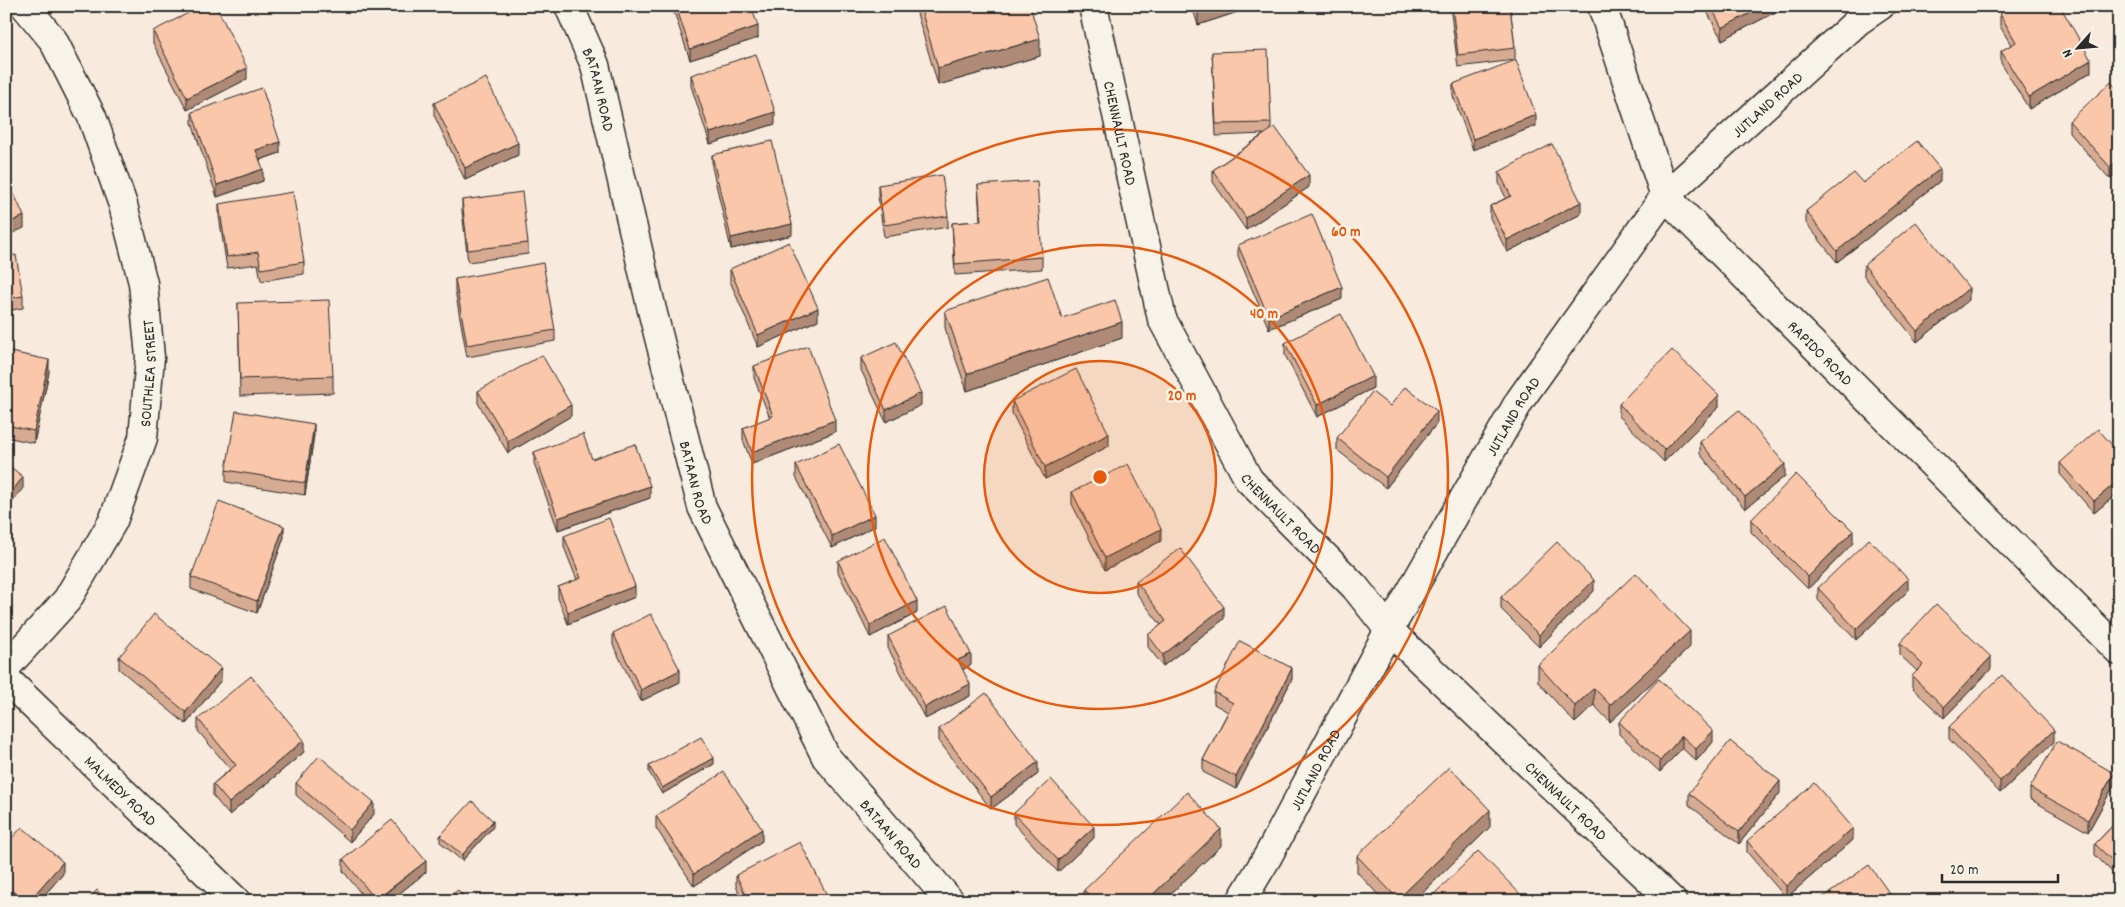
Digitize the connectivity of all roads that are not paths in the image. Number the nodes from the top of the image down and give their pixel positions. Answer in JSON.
{"nodes":[{"id":1,"x":25,"y":6,"type":"edge"},
{"id":2,"x":569,"y":6,"type":"edge"},
{"id":3,"x":1093,"y":6,"type":"edge"},
{"id":4,"x":1602,"y":6,"type":"edge"},
{"id":5,"x":1880,"y":6,"type":"edge"},
{"id":6,"x":1665,"y":196,"type":"junction"},
{"id":7,"x":1389,"y":630,"type":"junction"},
{"id":8,"x":2119,"y":651,"type":"edge"},
{"id":9,"x":6,"y":667,"type":"edge"},
{"id":10,"x":6,"y":679,"type":"edge"},
{"id":11,"x":236,"y":901,"type":"edge"},
{"id":12,"x":950,"y":901,"type":"edge"},
{"id":13,"x":1241,"y":901,"type":"edge"},
{"id":14,"x":1672,"y":901,"type":"edge"}],
"edges":[{"from":1,"to":9,"type":"street","name":"SOUTHLEA STREET"},
{"from":2,"to":12,"type":"street","name":"BATAAN ROAD"},
{"from":3,"to":7,"type":"street","name":"CHENNAULT ROAD"},
{"from":4,"to":6,"type":"street","name":"RAPIDO ROAD"},
{"from":5,"to":6,"type":"street","name":"JUTLAND ROAD"},
{"from":6,"to":7,"type":"street","name":"JUTLAND ROAD"},
{"from":6,"to":8,"type":"street","name":"RAPIDO ROAD"},
{"from":7,"to":13,"type":"street","name":"JUTLAND ROAD"},
{"from":7,"to":14,"type":"street","name":"CHENNAULT ROAD"},
{"from":10,"to":11,"type":"street","name":"MALMEDY ROAD"}]}
